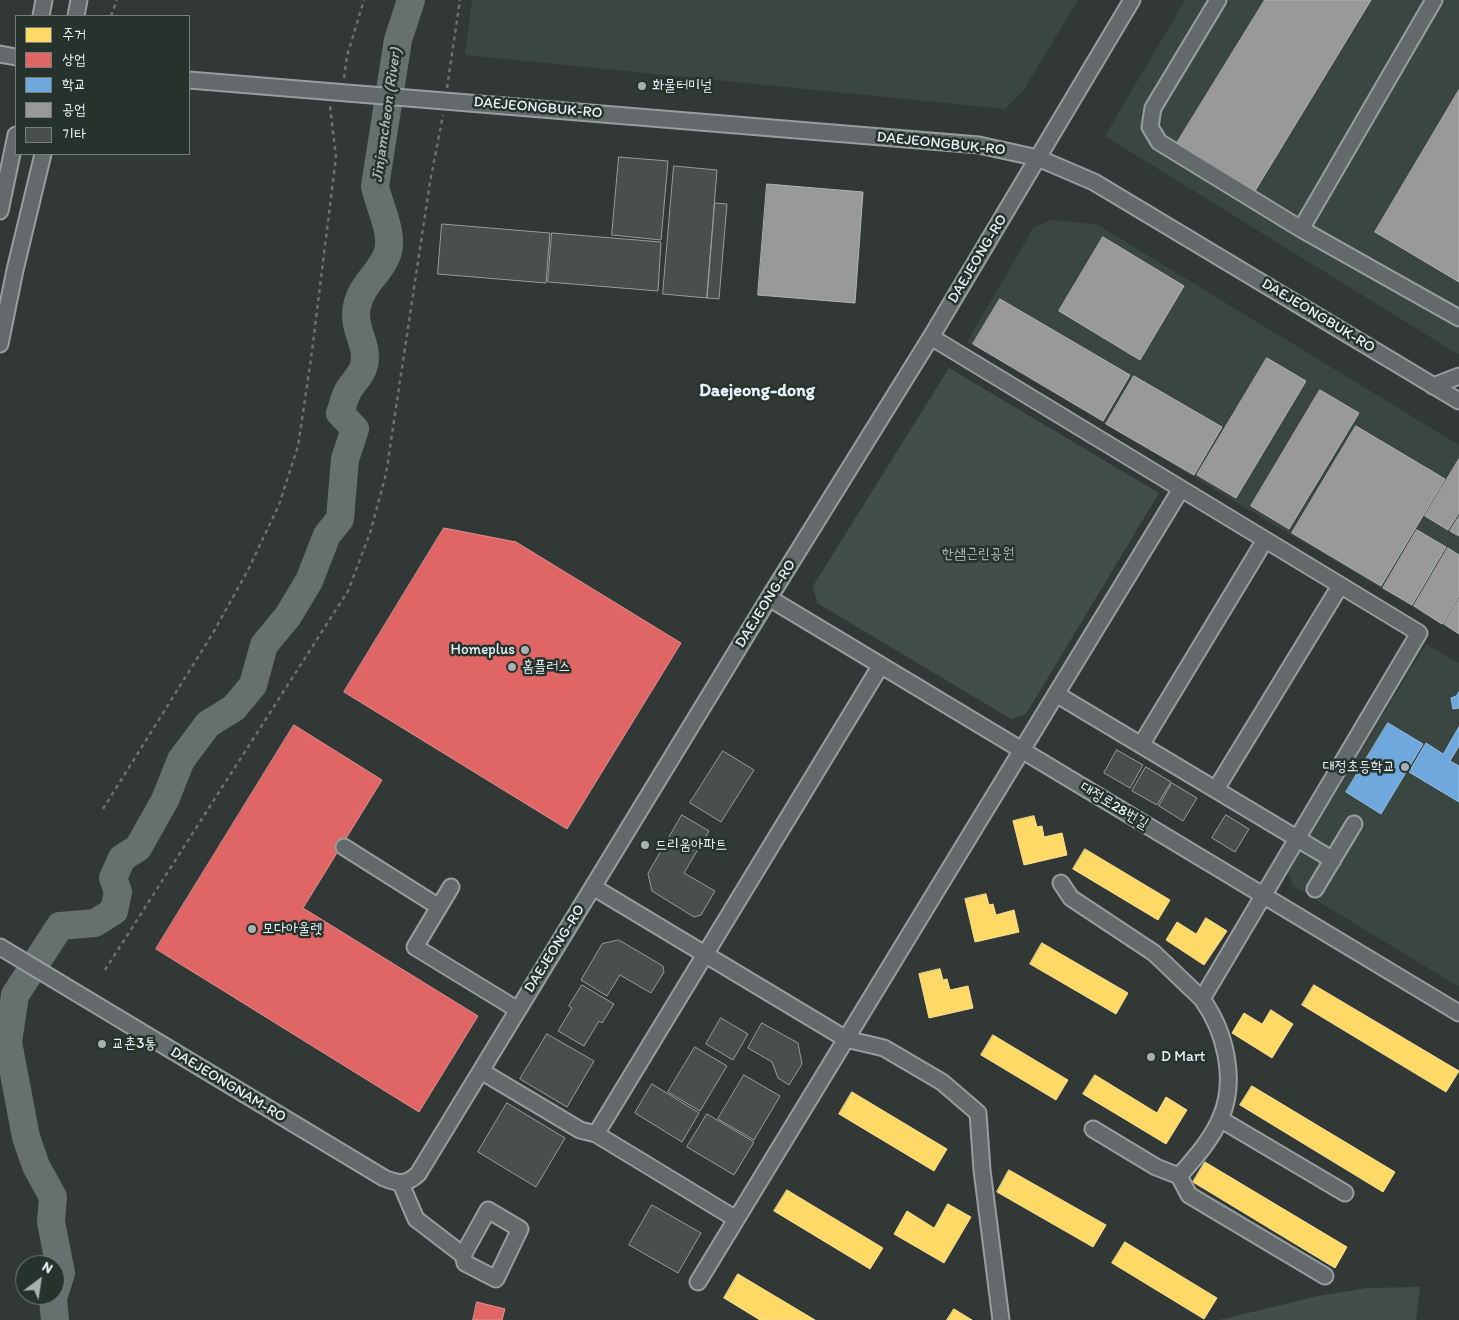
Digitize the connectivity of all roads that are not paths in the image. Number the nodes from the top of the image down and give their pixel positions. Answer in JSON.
{"nodes":[{"id":1,"x":44,"y":0,"type":"edge"},
{"id":2,"x":79,"y":0,"type":"edge"},
{"id":3,"x":1132,"y":0,"type":"edge"},
{"id":4,"x":1218,"y":0,"type":"edge"},
{"id":5,"x":1434,"y":0,"type":"edge"},
{"id":6,"x":41,"y":15,"type":"edge"},
{"id":7,"x":76,"y":15,"type":"edge"},
{"id":8,"x":0,"y":54,"type":"edge"},
{"id":9,"x":15,"y":57,"type":"edge"},
{"id":10,"x":190,"y":80,"type":"edge"},
{"id":11,"x":15,"y":140,"type":"edge"},
{"id":12,"x":43,"y":155,"type":"edge"},
{"id":13,"x":1038,"y":158,"type":"junction"},
{"id":14,"x":0,"y":189,"type":"edge"},
{"id":15,"x":1,"y":208,"type":"edge"},
{"id":16,"x":1301,"y":229,"type":"junction"},
{"id":17,"x":1459,"y":318,"type":"edge"},
{"id":18,"x":931,"y":337,"type":"junction"},
{"id":19,"x":0,"y":344,"type":"edge"},
{"id":20,"x":1459,"y":376,"type":"edge"},
{"id":21,"x":1434,"y":386,"type":"junction"},
{"id":22,"x":1459,"y":401,"type":"edge"},
{"id":23,"x":1181,"y":489,"type":"junction"},
{"id":24,"x":1265,"y":540,"type":"junction"},
{"id":25,"x":1340,"y":586,"type":"junction"},
{"id":26,"x":769,"y":598,"type":"junction"},
{"id":27,"x":881,"y":665,"type":"junction"},
{"id":28,"x":1056,"y":694,"type":"junction"},
{"id":29,"x":1141,"y":745,"type":"junction"},
{"id":30,"x":1022,"y":750,"type":"junction"},
{"id":31,"x":1216,"y":789,"type":"junction"},
{"id":32,"x":1354,"y":824,"type":"dead end"},
{"id":33,"x":1297,"y":837,"type":"junction"},
{"id":34,"x":344,"y":847,"type":"dead end"},
{"id":35,"x":1333,"y":860,"type":"junction"},
{"id":36,"x":1061,"y":883,"type":"dead end"},
{"id":37,"x":451,"y":887,"type":"dead end"},
{"id":38,"x":593,"y":887,"type":"junction"},
{"id":39,"x":1316,"y":889,"type":"dead end"},
{"id":40,"x":1263,"y":895,"type":"junction"},
{"id":41,"x":439,"y":907,"type":"junction"},
{"id":42,"x":3,"y":949,"type":"edge"},
{"id":43,"x":705,"y":955,"type":"junction"},
{"id":44,"x":1202,"y":999,"type":"junction"},
{"id":45,"x":518,"y":1010,"type":"junction"},
{"id":46,"x":1459,"y":1013,"type":"edge"},
{"id":47,"x":846,"y":1040,"type":"junction"},
{"id":48,"x":481,"y":1071,"type":"junction"},
{"id":49,"x":1220,"y":1119,"type":"junction"},
{"id":50,"x":1093,"y":1129,"type":"dead end"},
{"id":51,"x":596,"y":1134,"type":"junction"},
{"id":52,"x":1179,"y":1176,"type":"junction"},
{"id":53,"x":401,"y":1184,"type":"junction"},
{"id":54,"x":1345,"y":1193,"type":"dead end"},
{"id":55,"x":736,"y":1219,"type":"junction"},
{"id":56,"x":463,"y":1255,"type":"dead end"},
{"id":57,"x":1325,"y":1276,"type":"dead end"},
{"id":58,"x":698,"y":1282,"type":"dead end"},
{"id":59,"x":1001,"y":1320,"type":"edge"}],
"edges":[{"from":1,"to":6,"type":"street"},
{"from":2,"to":7,"type":"street"},
{"from":3,"to":13,"type":"street","name":"DAEJEONG-RO"},
{"from":4,"to":16,"type":"street"},
{"from":5,"to":16,"type":"street"},
{"from":8,"to":9,"type":"street"},
{"from":10,"to":13,"type":"street","name":"DAEJEONGBUK-RO"},
{"from":11,"to":15,"type":"street"},
{"from":12,"to":19,"type":"street"},
{"from":13,"to":18,"type":"street","name":"DAEJEONG-RO"},
{"from":13,"to":21,"type":"street","name":"DAEJEONGBUK-RO"},
{"from":14,"to":15,"type":"street"},
{"from":16,"to":17,"type":"street"},
{"from":18,"to":23,"type":"street"},
{"from":18,"to":26,"type":"street","name":"DAEJEONG-RO"},
{"from":20,"to":21,"type":"street"},
{"from":21,"to":22,"type":"street","name":"DAEJEONGBUK-RO"},
{"from":23,"to":24,"type":"street"},
{"from":23,"to":28,"type":"street"},
{"from":24,"to":25,"type":"street"},
{"from":24,"to":29,"type":"street"},
{"from":25,"to":31,"type":"street"},
{"from":25,"to":33,"type":"street"},
{"from":26,"to":27,"type":"street","name":"대정로28번길"},
{"from":26,"to":38,"type":"street","name":"DAEJEONG-RO"},
{"from":27,"to":30,"type":"street","name":"대정로28번길"},
{"from":27,"to":43,"type":"street"},
{"from":28,"to":29,"type":"street"},
{"from":28,"to":30,"type":"street"},
{"from":29,"to":31,"type":"street"},
{"from":30,"to":40,"type":"street","name":"대정로28번길"},
{"from":30,"to":47,"type":"street"},
{"from":31,"to":33,"type":"street"},
{"from":32,"to":35,"type":"street"},
{"from":33,"to":35,"type":"street"},
{"from":33,"to":40,"type":"street"},
{"from":34,"to":41,"type":"street"},
{"from":35,"to":39,"type":"street"},
{"from":36,"to":44,"type":"street"},
{"from":37,"to":41,"type":"street"},
{"from":38,"to":43,"type":"street"},
{"from":38,"to":45,"type":"street","name":"DAEJEONG-RO"},
{"from":40,"to":44,"type":"street"},
{"from":40,"to":46,"type":"street","name":"대정로28번길"},
{"from":41,"to":45,"type":"street"},
{"from":42,"to":53,"type":"street","name":"DAEJEONGNAM-RO"},
{"from":43,"to":47,"type":"street"},
{"from":43,"to":51,"type":"street"},
{"from":44,"to":49,"type":"street"},
{"from":45,"to":48,"type":"street","name":"DAEJEONG-RO"},
{"from":47,"to":55,"type":"street"},
{"from":47,"to":59,"type":"street"},
{"from":48,"to":51,"type":"street"},
{"from":48,"to":53,"type":"street","name":"DAEJEONG-RO"},
{"from":49,"to":52,"type":"street"},
{"from":49,"to":54,"type":"street"},
{"from":50,"to":52,"type":"street"},
{"from":51,"to":55,"type":"street"},
{"from":52,"to":57,"type":"street"},
{"from":53,"to":56,"type":"street"},
{"from":55,"to":58,"type":"street"}]}
